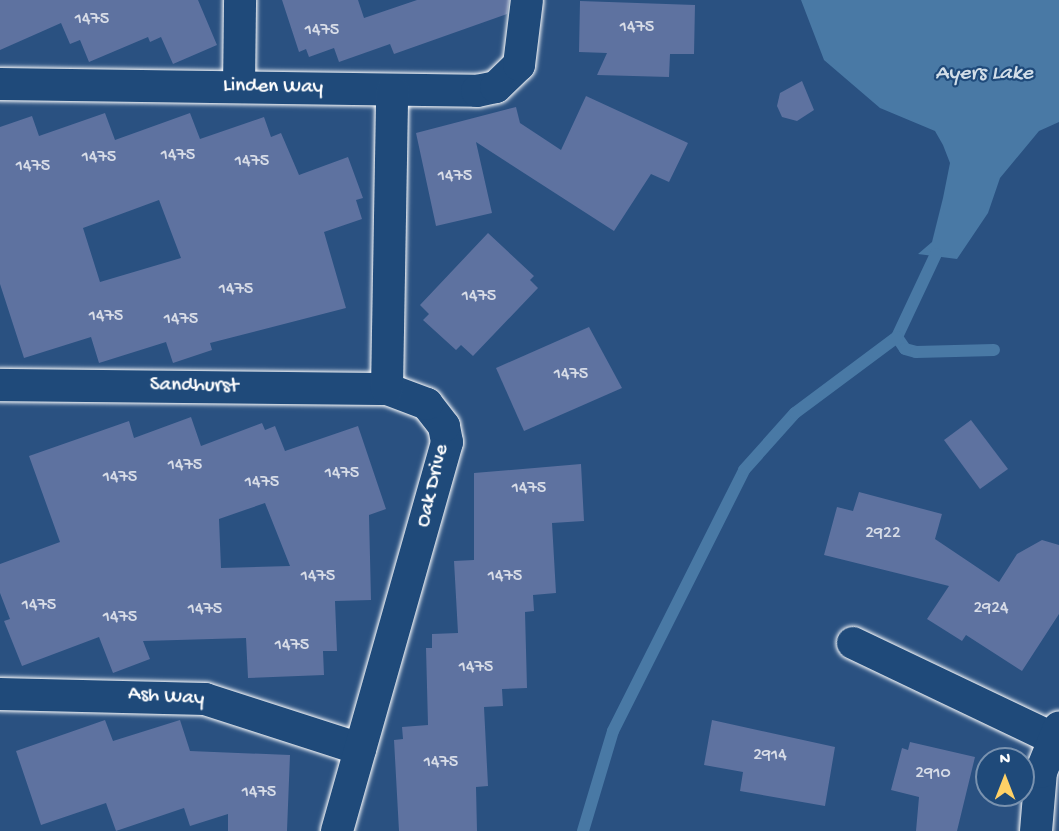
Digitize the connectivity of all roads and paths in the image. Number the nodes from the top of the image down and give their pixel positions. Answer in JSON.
{"nodes":[{"id":1,"x":240,"y":0,"type":"edge"},
{"id":2,"x":527,"y":0,"type":"edge"},
{"id":3,"x":0,"y":84,"type":"edge"},
{"id":4,"x":239,"y":87,"type":"junction"},
{"id":5,"x":392,"y":91,"type":"junction"},
{"id":6,"x":0,"y":385,"type":"edge"},
{"id":7,"x":387,"y":389,"type":"junction"},
{"id":8,"x":853,"y":643,"type":"dead end"},
{"id":9,"x":0,"y":694,"type":"edge"},
{"id":10,"x":1056,"y":733,"type":"edge"},
{"id":11,"x":360,"y":748,"type":"junction"},
{"id":12,"x":337,"y":831,"type":"edge"},
{"id":13,"x":1036,"y":831,"type":"edge"}],
"edges":[{"from":1,"to":4,"type":"street"},
{"from":2,"to":5,"type":"street","name":"Linden Way"},
{"from":3,"to":4,"type":"street","name":"Linden Way"},
{"from":4,"to":5,"type":"street","name":"Linden Way"},
{"from":5,"to":7,"type":"street"},
{"from":6,"to":7,"type":"street","name":"Sandhurst"},
{"from":7,"to":11,"type":"street","name":"Oak Drive"},
{"from":8,"to":10,"type":"street"},
{"from":9,"to":11,"type":"street","name":"Ash Way"},
{"from":10,"to":13,"type":"street"},
{"from":11,"to":12,"type":"street","name":"Oak Drive"}]}
